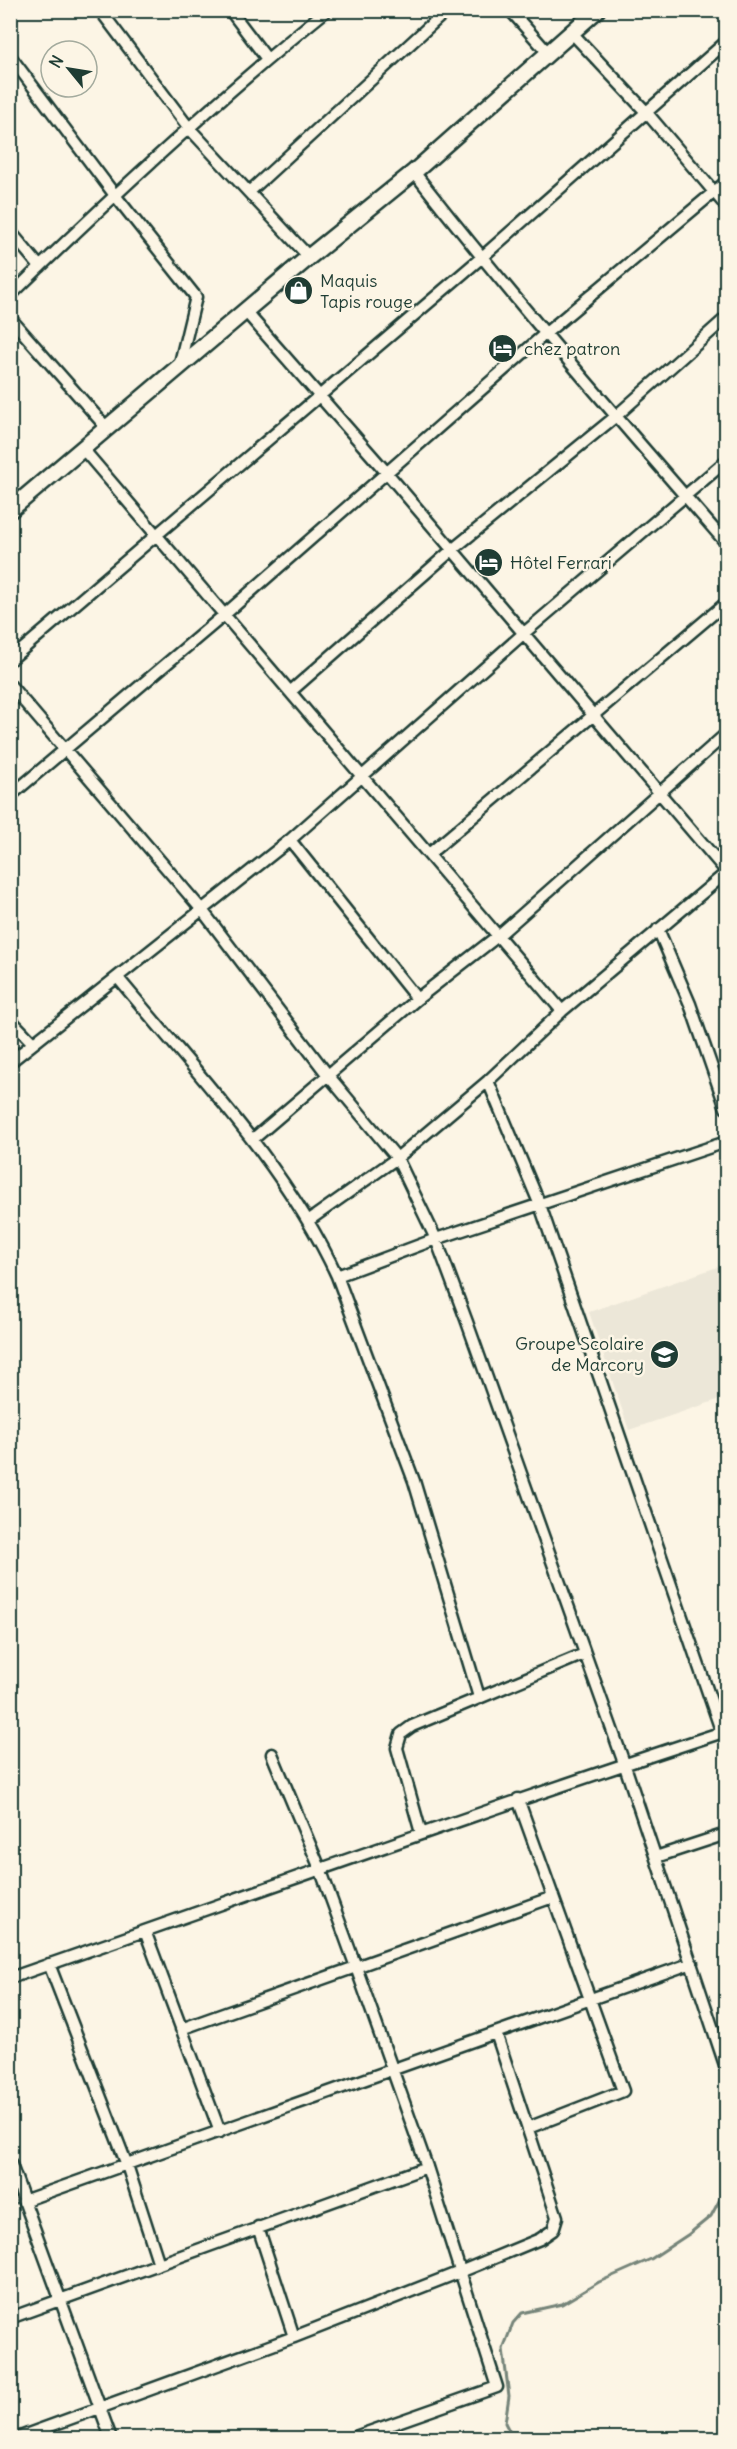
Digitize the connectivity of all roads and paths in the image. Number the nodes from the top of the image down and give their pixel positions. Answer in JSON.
{"nodes":[{"id":1,"x":100,"y":10,"type":"edge"},
{"id":2,"x":230,"y":10,"type":"edge"},
{"id":3,"x":327,"y":10,"type":"edge"},
{"id":4,"x":447,"y":10,"type":"edge"},
{"id":5,"x":510,"y":10,"type":"edge"},
{"id":6,"x":597,"y":10,"type":"edge"},
{"id":7,"x":572,"y":33,"type":"junction"},
{"id":8,"x":726,"y":42,"type":"edge"},
{"id":9,"x":549,"y":54,"type":"junction"},
{"id":10,"x":10,"y":56,"type":"edge"},
{"id":11,"x":267,"y":59,"type":"junction"},
{"id":12,"x":647,"y":113,"type":"junction"},
{"id":13,"x":189,"y":128,"type":"junction"},
{"id":14,"x":414,"y":172,"type":"junction"},
{"id":15,"x":726,"y":182,"type":"edge"},
{"id":16,"x":249,"y":192,"type":"junction"},
{"id":17,"x":715,"y":192,"type":"junction"},
{"id":18,"x":114,"y":194,"type":"junction"},
{"id":19,"x":726,"y":206,"type":"edge"},
{"id":20,"x":10,"y":231,"type":"edge"},
{"id":21,"x":309,"y":257,"type":"junction"},
{"id":22,"x":481,"y":258,"type":"junction"},
{"id":23,"x":40,"y":267,"type":"junction"},
{"id":24,"x":10,"y":296,"type":"edge"},
{"id":25,"x":246,"y":312,"type":"junction"},
{"id":26,"x":10,"y":318,"type":"edge"},
{"id":27,"x":726,"y":318,"type":"edge"},
{"id":28,"x":546,"y":333,"type":"junction"},
{"id":29,"x":179,"y":367,"type":"junction"},
{"id":30,"x":320,"y":396,"type":"junction"},
{"id":31,"x":615,"y":417,"type":"junction"},
{"id":32,"x":106,"y":428,"type":"junction"},
{"id":33,"x":83,"y":449,"type":"junction"},
{"id":34,"x":726,"y":461,"type":"edge"},
{"id":35,"x":387,"y":473,"type":"junction"},
{"id":36,"x":686,"y":496,"type":"junction"},
{"id":37,"x":10,"y":510,"type":"edge"},
{"id":38,"x":156,"y":536,"type":"junction"},
{"id":39,"x":726,"y":543,"type":"edge"},
{"id":40,"x":452,"y":550,"type":"junction"},
{"id":41,"x":726,"y":603,"type":"edge"},
{"id":42,"x":223,"y":616,"type":"junction"},
{"id":43,"x":522,"y":634,"type":"junction"},
{"id":44,"x":10,"y":660,"type":"edge"},
{"id":45,"x":10,"y":685,"type":"edge"},
{"id":46,"x":290,"y":692,"type":"junction"},
{"id":47,"x":593,"y":715,"type":"junction"},
{"id":48,"x":726,"y":734,"type":"edge"},
{"id":49,"x":65,"y":750,"type":"junction"},
{"id":50,"x":361,"y":775,"type":"junction"},
{"id":51,"x":661,"y":793,"type":"junction"},
{"id":52,"x":10,"y":796,"type":"edge"},
{"id":53,"x":290,"y":840,"type":"junction"},
{"id":54,"x":429,"y":854,"type":"junction"},
{"id":55,"x":726,"y":872,"type":"edge"},
{"id":56,"x":202,"y":910,"type":"junction"},
{"id":57,"x":658,"y":929,"type":"junction"},
{"id":58,"x":499,"y":935,"type":"junction"},
{"id":59,"x":118,"y":978,"type":"junction"},
{"id":60,"x":417,"y":999,"type":"junction"},
{"id":61,"x":562,"y":1011,"type":"junction"},
{"id":62,"x":10,"y":1018,"type":"edge"},
{"id":63,"x":33,"y":1043,"type":"junction"},
{"id":64,"x":10,"y":1062,"type":"edge"},
{"id":65,"x":327,"y":1074,"type":"junction"},
{"id":66,"x":488,"y":1081,"type":"junction"},
{"id":67,"x":726,"y":1108,"type":"edge"},
{"id":68,"x":252,"y":1140,"type":"junction"},
{"id":69,"x":726,"y":1142,"type":"edge"},
{"id":70,"x":397,"y":1158,"type":"junction"},
{"id":71,"x":540,"y":1205,"type":"junction"},
{"id":72,"x":308,"y":1221,"type":"junction"},
{"id":73,"x":436,"y":1239,"type":"junction"},
{"id":74,"x":337,"y":1275,"type":"junction"},
{"id":75,"x":584,"y":1654,"type":"junction"},
{"id":76,"x":479,"y":1697,"type":"junction"},
{"id":77,"x":724,"y":1732,"type":"edge"},
{"id":78,"x":272,"y":1754,"type":"dead end"},
{"id":79,"x":624,"y":1763,"type":"junction"},
{"id":80,"x":518,"y":1799,"type":"junction"},
{"id":81,"x":421,"y":1833,"type":"junction"},
{"id":82,"x":726,"y":1834,"type":"edge"},
{"id":83,"x":656,"y":1857,"type":"junction"},
{"id":84,"x":321,"y":1871,"type":"junction"},
{"id":85,"x":553,"y":1897,"type":"junction"},
{"id":86,"x":145,"y":1931,"type":"junction"},
{"id":87,"x":692,"y":1963,"type":"junction"},
{"id":88,"x":49,"y":1964,"type":"junction"},
{"id":89,"x":356,"y":1967,"type":"junction"},
{"id":90,"x":10,"y":1978,"type":"edge"},
{"id":91,"x":590,"y":1999,"type":"junction"},
{"id":92,"x":181,"y":2029,"type":"junction"},
{"id":93,"x":496,"y":2032,"type":"junction"},
{"id":94,"x":726,"y":2068,"type":"edge"},
{"id":95,"x":391,"y":2070,"type":"junction"},
{"id":96,"x":528,"y":2128,"type":"junction"},
{"id":97,"x":220,"y":2132,"type":"junction"},
{"id":98,"x":10,"y":2162,"type":"edge"},
{"id":99,"x":127,"y":2165,"type":"junction"},
{"id":100,"x":427,"y":2167,"type":"junction"},
{"id":101,"x":23,"y":2201,"type":"junction"},
{"id":102,"x":258,"y":2227,"type":"junction"},
{"id":103,"x":159,"y":2264,"type":"junction"},
{"id":104,"x":460,"y":2272,"type":"junction"},
{"id":105,"x":60,"y":2301,"type":"junction"},
{"id":106,"x":10,"y":2318,"type":"edge"},
{"id":107,"x":294,"y":2337,"type":"junction"},
{"id":108,"x":100,"y":2407,"type":"junction"},
{"id":109,"x":17,"y":2439,"type":"edge"},
{"id":110,"x":111,"y":2439,"type":"edge"},
{"id":111,"x":352,"y":2439,"type":"edge"}],
"edges":[{"from":1,"to":13,"type":"street"},
{"from":2,"to":11,"type":"street"},
{"from":3,"to":11,"type":"street"},
{"from":4,"to":16,"type":"street"},
{"from":5,"to":9,"type":"street"},
{"from":6,"to":7,"type":"street"},
{"from":7,"to":9,"type":"street"},
{"from":7,"to":12,"type":"street"},
{"from":8,"to":12,"type":"street"},
{"from":9,"to":14,"type":"street"},
{"from":10,"to":18,"type":"street"},
{"from":11,"to":13,"type":"street"},
{"from":12,"to":17,"type":"street"},
{"from":12,"to":22,"type":"street"},
{"from":13,"to":16,"type":"street"},
{"from":13,"to":18,"type":"street"},
{"from":14,"to":21,"type":"street"},
{"from":14,"to":22,"type":"street"},
{"from":15,"to":17,"type":"street"},
{"from":16,"to":21,"type":"street"},
{"from":17,"to":19,"type":"street"},
{"from":17,"to":28,"type":"street"},
{"from":18,"to":23,"type":"street"},
{"from":18,"to":29,"type":"street"},
{"from":20,"to":23,"type":"street"},
{"from":21,"to":25,"type":"street"},
{"from":22,"to":28,"type":"street"},
{"from":22,"to":30,"type":"street"},
{"from":23,"to":24,"type":"street"},
{"from":25,"to":29,"type":"street"},
{"from":25,"to":30,"type":"street"},
{"from":26,"to":32,"type":"street"},
{"from":27,"to":31,"type":"street"},
{"from":28,"to":31,"type":"street"},
{"from":28,"to":35,"type":"street"},
{"from":29,"to":32,"type":"street"},
{"from":30,"to":35,"type":"street"},
{"from":30,"to":38,"type":"street"},
{"from":31,"to":36,"type":"street"},
{"from":31,"to":40,"type":"street"},
{"from":32,"to":33,"type":"street"},
{"from":33,"to":37,"type":"street"},
{"from":33,"to":38,"type":"street"},
{"from":34,"to":36,"type":"street"},
{"from":35,"to":40,"type":"street"},
{"from":35,"to":42,"type":"street"},
{"from":36,"to":39,"type":"street"},
{"from":36,"to":43,"type":"street"},
{"from":38,"to":42,"type":"street"},
{"from":38,"to":44,"type":"street"},
{"from":40,"to":43,"type":"street"},
{"from":40,"to":46,"type":"street"},
{"from":41,"to":47,"type":"street"},
{"from":42,"to":46,"type":"street"},
{"from":42,"to":49,"type":"street"},
{"from":43,"to":47,"type":"street"},
{"from":43,"to":50,"type":"street"},
{"from":45,"to":49,"type":"street"},
{"from":46,"to":50,"type":"street"},
{"from":47,"to":51,"type":"street"},
{"from":47,"to":54,"type":"street"},
{"from":48,"to":51,"type":"street"},
{"from":49,"to":52,"type":"street"},
{"from":49,"to":56,"type":"street"},
{"from":50,"to":53,"type":"street"},
{"from":50,"to":54,"type":"street"},
{"from":51,"to":55,"type":"street"},
{"from":51,"to":58,"type":"street"},
{"from":53,"to":56,"type":"street"},
{"from":53,"to":60,"type":"street"},
{"from":54,"to":58,"type":"street"},
{"from":55,"to":57,"type":"street"},
{"from":56,"to":59,"type":"street"},
{"from":56,"to":65,"type":"street"},
{"from":57,"to":61,"type":"street"},
{"from":57,"to":67,"type":"street"},
{"from":58,"to":60,"type":"street"},
{"from":58,"to":61,"type":"street"},
{"from":59,"to":63,"type":"street"},
{"from":59,"to":68,"type":"street"},
{"from":60,"to":65,"type":"street"},
{"from":61,"to":66,"type":"street"},
{"from":62,"to":63,"type":"street"},
{"from":63,"to":64,"type":"street"},
{"from":65,"to":68,"type":"street"},
{"from":65,"to":70,"type":"street"},
{"from":66,"to":70,"type":"street"},
{"from":66,"to":71,"type":"street"},
{"from":68,"to":72,"type":"street"},
{"from":69,"to":71,"type":"street"},
{"from":70,"to":72,"type":"street"},
{"from":70,"to":73,"type":"street"},
{"from":71,"to":73,"type":"street"},
{"from":71,"to":77,"type":"street"},
{"from":72,"to":74,"type":"street"},
{"from":73,"to":74,"type":"street"},
{"from":73,"to":75,"type":"street"},
{"from":74,"to":76,"type":"street"},
{"from":75,"to":76,"type":"street"},
{"from":75,"to":79,"type":"street"},
{"from":76,"to":81,"type":"street"},
{"from":77,"to":79,"type":"street"},
{"from":78,"to":84,"type":"street"},
{"from":79,"to":80,"type":"street"},
{"from":79,"to":83,"type":"street"},
{"from":80,"to":81,"type":"street"},
{"from":80,"to":85,"type":"street"},
{"from":81,"to":84,"type":"street"},
{"from":82,"to":83,"type":"street"},
{"from":83,"to":87,"type":"street"},
{"from":84,"to":86,"type":"street"},
{"from":84,"to":89,"type":"street"},
{"from":85,"to":89,"type":"street"},
{"from":85,"to":91,"type":"street"},
{"from":86,"to":88,"type":"street"},
{"from":86,"to":92,"type":"street"},
{"from":87,"to":91,"type":"street"},
{"from":87,"to":94,"type":"street"},
{"from":88,"to":90,"type":"street"},
{"from":88,"to":99,"type":"street"},
{"from":89,"to":92,"type":"street"},
{"from":89,"to":95,"type":"street"},
{"from":91,"to":93,"type":"street"},
{"from":91,"to":96,"type":"street"},
{"from":92,"to":97,"type":"street"},
{"from":93,"to":95,"type":"street"},
{"from":93,"to":96,"type":"street"},
{"from":95,"to":97,"type":"street"},
{"from":95,"to":100,"type":"street"},
{"from":96,"to":104,"type":"street"},
{"from":97,"to":99,"type":"street"},
{"from":98,"to":101,"type":"street"},
{"from":99,"to":101,"type":"street"},
{"from":99,"to":103,"type":"street"},
{"from":100,"to":102,"type":"street"},
{"from":100,"to":104,"type":"street"},
{"from":101,"to":105,"type":"street"},
{"from":102,"to":103,"type":"street"},
{"from":102,"to":107,"type":"street"},
{"from":103,"to":105,"type":"street"},
{"from":104,"to":107,"type":"street"},
{"from":104,"to":111,"type":"street"},
{"from":105,"to":106,"type":"street"},
{"from":105,"to":108,"type":"street"},
{"from":107,"to":108,"type":"street"},
{"from":108,"to":109,"type":"street"},
{"from":108,"to":110,"type":"street"}]}
